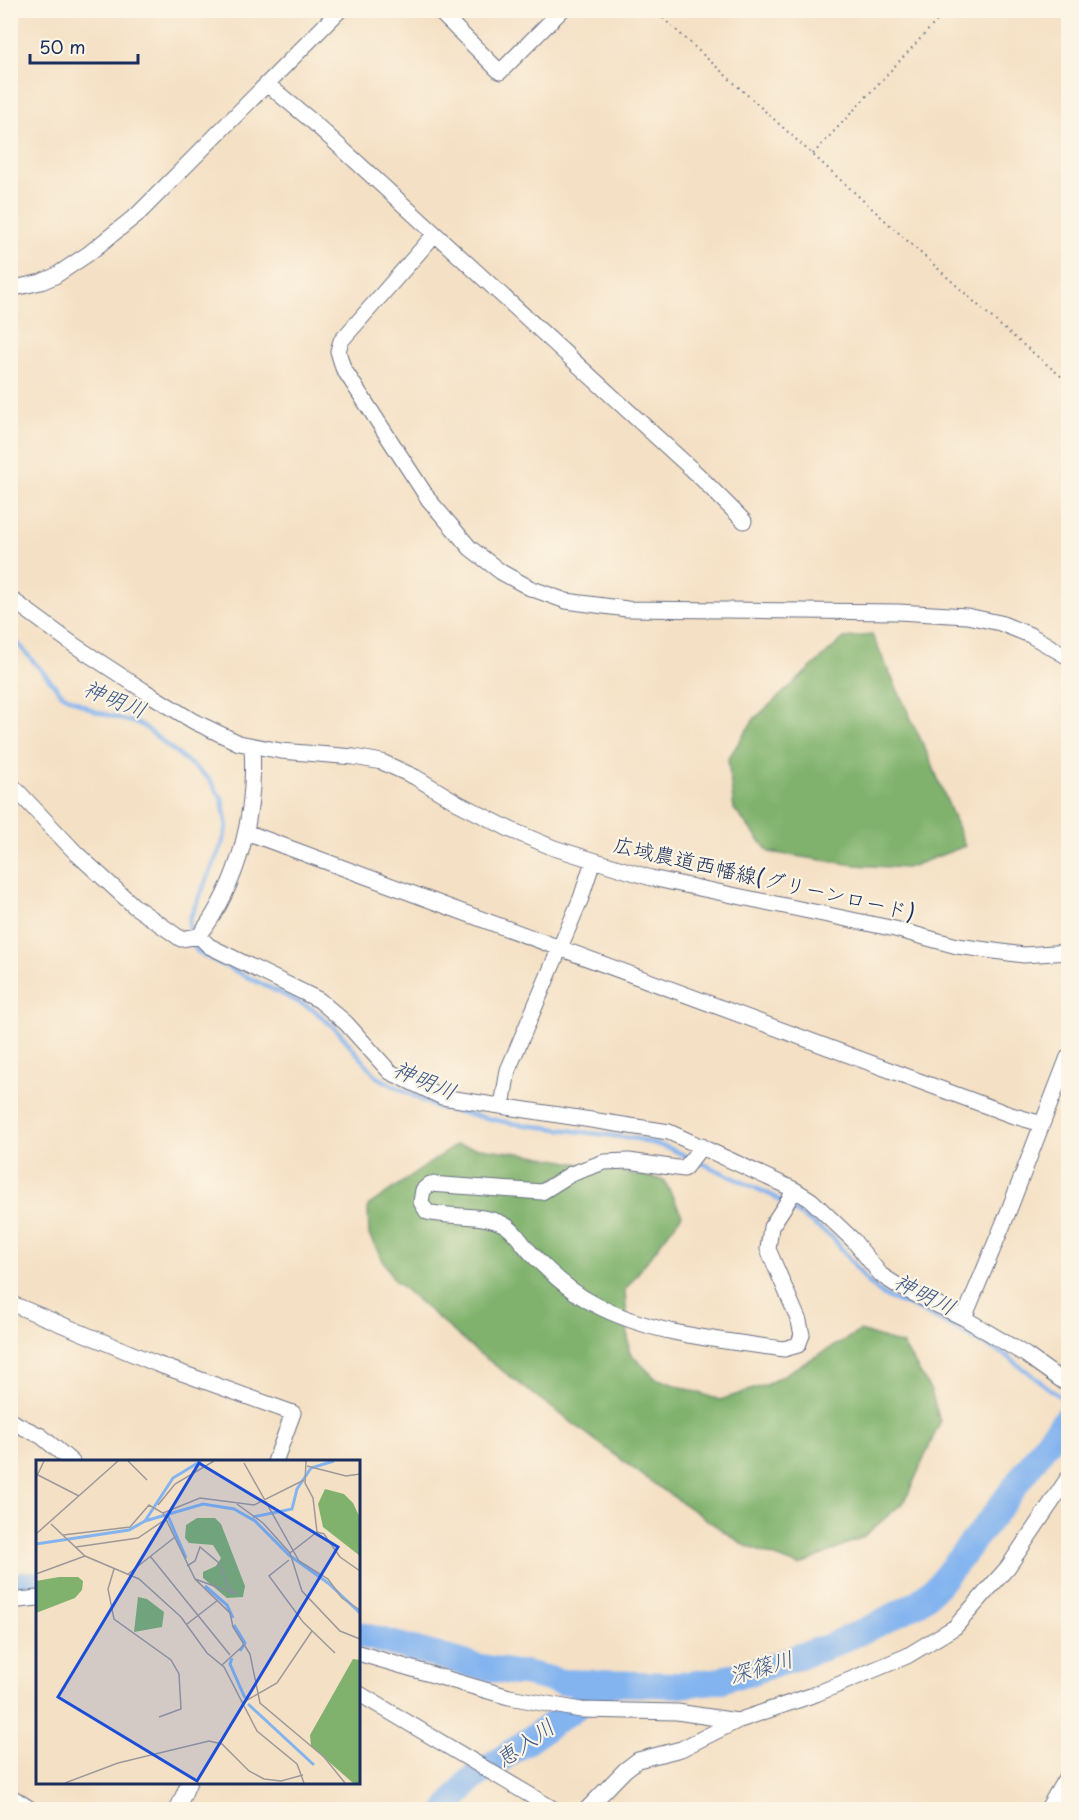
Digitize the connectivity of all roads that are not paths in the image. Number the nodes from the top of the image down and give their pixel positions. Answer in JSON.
{"nodes":[{"id":1,"x":340,"y":10,"type":"edge"},
{"id":2,"x":438,"y":10,"type":"edge"},
{"id":3,"x":562,"y":10,"type":"edge"},
{"id":4,"x":268,"y":85,"type":"junction"},
{"id":5,"x":435,"y":234,"type":"junction"},
{"id":6,"x":10,"y":290,"type":"edge"},
{"id":7,"x":744,"y":521,"type":"dead end"},
{"id":8,"x":12,"y":601,"type":"edge"},
{"id":9,"x":1068,"y":657,"type":"edge"},
{"id":10,"x":252,"y":747,"type":"junction"},
{"id":11,"x":10,"y":783,"type":"edge"},
{"id":12,"x":246,"y":832,"type":"junction"},
{"id":13,"x":593,"y":861,"type":"junction"},
{"id":14,"x":199,"y":936,"type":"junction"},
{"id":15,"x":560,"y":947,"type":"junction"},
{"id":16,"x":1068,"y":952,"type":"edge"},
{"id":17,"x":1068,"y":1057,"type":"edge"},
{"id":18,"x":502,"y":1106,"type":"junction"},
{"id":19,"x":1042,"y":1124,"type":"junction"},
{"id":20,"x":696,"y":1153,"type":"junction"},
{"id":21,"x":790,"y":1199,"type":"junction"},
{"id":22,"x":10,"y":1304,"type":"edge"},
{"id":23,"x":964,"y":1318,"type":"junction"},
{"id":24,"x":1068,"y":1385,"type":"edge"},
{"id":25,"x":10,"y":1421,"type":"edge"},
{"id":26,"x":71,"y":1460,"type":"edge"},
{"id":27,"x":275,"y":1460,"type":"edge"},
{"id":28,"x":1068,"y":1478,"type":"edge"},
{"id":29,"x":36,"y":1598,"type":"edge"},
{"id":30,"x":10,"y":1601,"type":"edge"},
{"id":31,"x":360,"y":1654,"type":"edge"},
{"id":32,"x":360,"y":1694,"type":"edge"},
{"id":33,"x":737,"y":1721,"type":"junction"},
{"id":34,"x":1068,"y":1774,"type":"edge"},
{"id":35,"x":188,"y":1784,"type":"edge"},
{"id":36,"x":10,"y":1797,"type":"edge"},
{"id":37,"x":32,"y":1809,"type":"edge"},
{"id":38,"x":177,"y":1809,"type":"edge"},
{"id":39,"x":555,"y":1809,"type":"edge"},
{"id":40,"x":586,"y":1809,"type":"edge"},
{"id":41,"x":1047,"y":1809,"type":"edge"}],
"edges":[{"from":1,"to":4,"type":"street"},
{"from":2,"to":3,"type":"street"},
{"from":4,"to":5,"type":"street"},
{"from":4,"to":6,"type":"street"},
{"from":5,"to":7,"type":"street"},
{"from":5,"to":9,"type":"street"},
{"from":8,"to":10,"type":"street","name":"広域農道西幡線(グリーンロード)"},
{"from":10,"to":12,"type":"street"},
{"from":10,"to":13,"type":"street","name":"広域農道西幡線(グリーンロード)"},
{"from":11,"to":14,"type":"street"},
{"from":12,"to":14,"type":"street"},
{"from":12,"to":15,"type":"street"},
{"from":13,"to":15,"type":"street"},
{"from":13,"to":16,"type":"street","name":"広域農道西幡線(グリーンロード)"},
{"from":14,"to":18,"type":"street"},
{"from":15,"to":18,"type":"street"},
{"from":15,"to":19,"type":"street"},
{"from":17,"to":19,"type":"street"},
{"from":18,"to":20,"type":"street"},
{"from":19,"to":23,"type":"street"},
{"from":20,"to":21,"type":"street"},
{"from":20,"to":21,"type":"street"},
{"from":21,"to":23,"type":"street"},
{"from":22,"to":27,"type":"street"},
{"from":23,"to":24,"type":"street"},
{"from":25,"to":26,"type":"street"},
{"from":28,"to":33,"type":"street"},
{"from":29,"to":30,"type":"street"},
{"from":31,"to":33,"type":"street"},
{"from":32,"to":39,"type":"street"},
{"from":33,"to":40,"type":"street"},
{"from":34,"to":41,"type":"street"},
{"from":35,"to":38,"type":"street"},
{"from":36,"to":37,"type":"street"}]}
